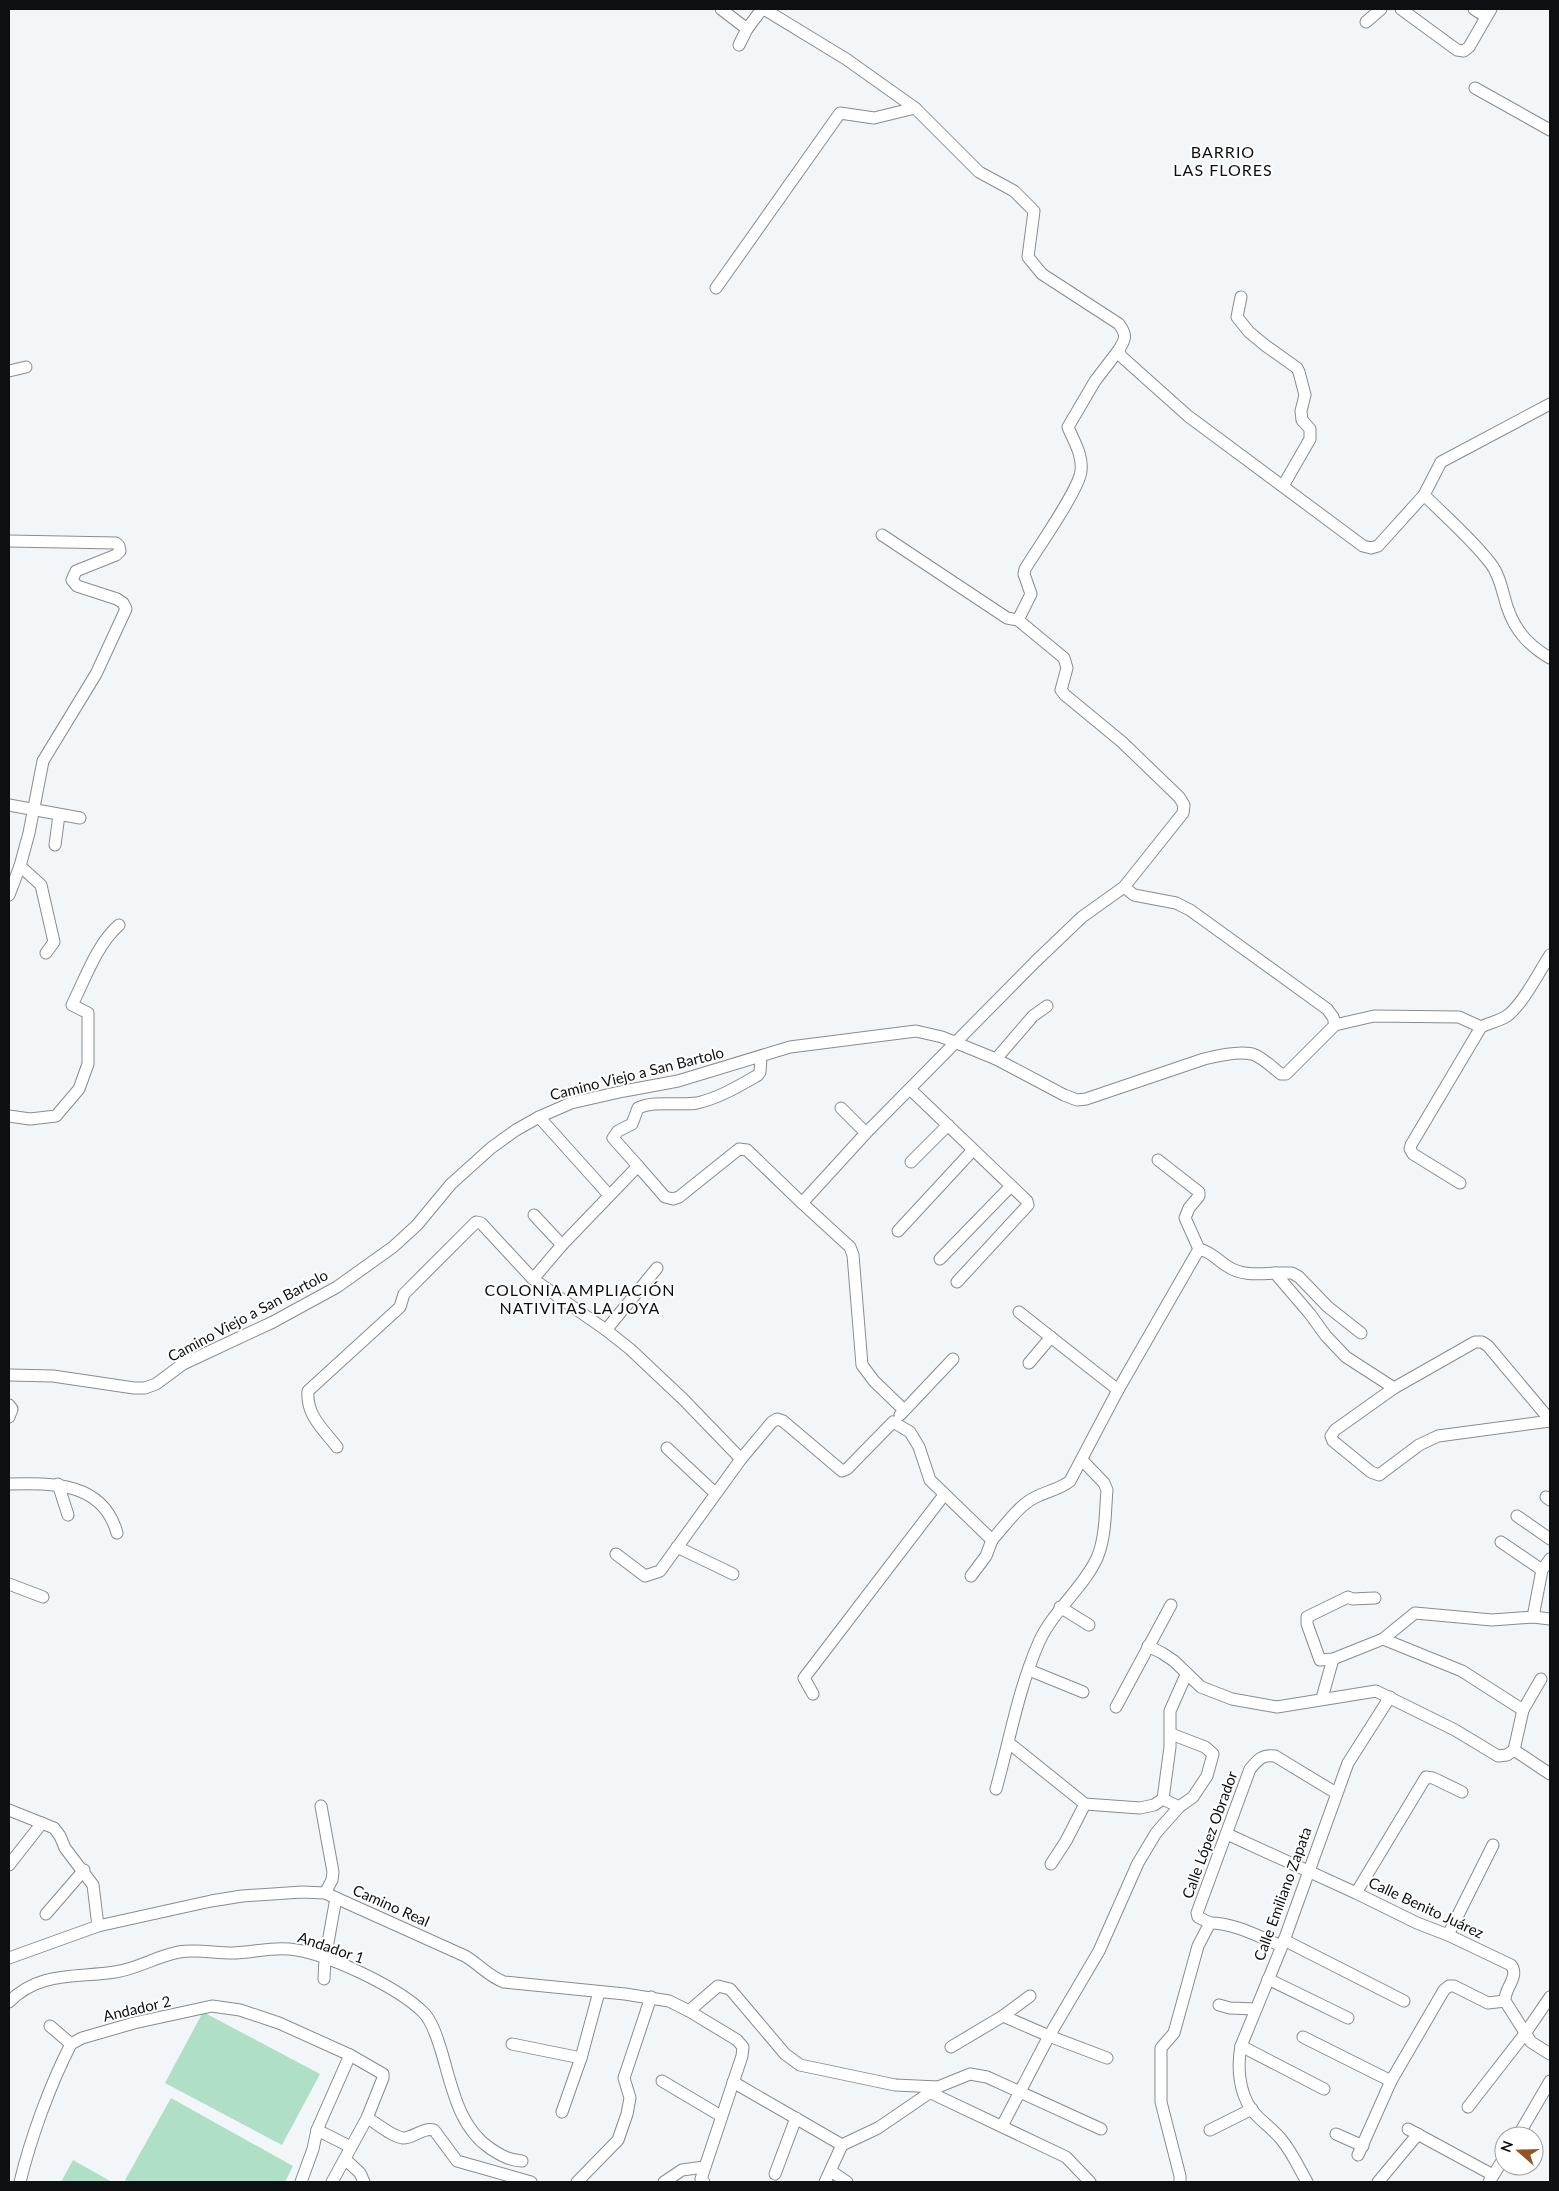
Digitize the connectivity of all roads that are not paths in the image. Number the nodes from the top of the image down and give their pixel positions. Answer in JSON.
{"nodes":[{"id":1,"x":721,"y":9,"type":"edge"},
{"id":2,"x":763,"y":9,"type":"edge"},
{"id":3,"x":1382,"y":9,"type":"edge"},
{"id":4,"x":1401,"y":9,"type":"edge"},
{"id":5,"x":1474,"y":9,"type":"edge"},
{"id":6,"x":1489,"y":13,"type":"edge"},
{"id":7,"x":1366,"y":22,"type":"dead end"},
{"id":8,"x":747,"y":29,"type":"junction"},
{"id":9,"x":739,"y":45,"type":"dead end"},
{"id":10,"x":1475,"y":88,"type":"dead end"},
{"id":11,"x":915,"y":108,"type":"junction"},
{"id":12,"x":1550,"y":130,"type":"edge"},
{"id":13,"x":716,"y":288,"type":"dead end"},
{"id":14,"x":1241,"y":297,"type":"dead end"},
{"id":15,"x":1118,"y":351,"type":"junction"},
{"id":16,"x":26,"y":367,"type":"dead end"},
{"id":17,"x":9,"y":371,"type":"edge"},
{"id":18,"x":1550,"y":404,"type":"edge"},
{"id":19,"x":1283,"y":486,"type":"junction"},
{"id":20,"x":1424,"y":495,"type":"junction"},
{"id":21,"x":882,"y":535,"type":"dead end"},
{"id":22,"x":9,"y":541,"type":"edge"},
{"id":23,"x":1018,"y":620,"type":"junction"},
{"id":24,"x":1550,"y":658,"type":"edge"},
{"id":25,"x":9,"y":805,"type":"edge"},
{"id":26,"x":33,"y":810,"type":"junction"},
{"id":27,"x":59,"y":815,"type":"junction"},
{"id":28,"x":80,"y":818,"type":"dead end"},
{"id":29,"x":55,"y":845,"type":"dead end"},
{"id":30,"x":20,"y":866,"type":"junction"},
{"id":31,"x":1124,"y":887,"type":"junction"},
{"id":32,"x":9,"y":895,"type":"edge"},
{"id":33,"x":119,"y":925,"type":"dead end"},
{"id":34,"x":46,"y":953,"type":"dead end"},
{"id":35,"x":1550,"y":955,"type":"edge"},
{"id":36,"x":1046,"y":1006,"type":"dead end"},
{"id":37,"x":1335,"y":1025,"type":"junction"},
{"id":38,"x":1481,"y":1026,"type":"junction"},
{"id":39,"x":954,"y":1043,"type":"junction"},
{"id":40,"x":761,"y":1057,"type":"junction"},
{"id":41,"x":996,"y":1059,"type":"junction"},
{"id":42,"x":911,"y":1090,"type":"junction"},
{"id":43,"x":841,"y":1108,"type":"dead end"},
{"id":44,"x":9,"y":1116,"type":"edge"},
{"id":45,"x":539,"y":1117,"type":"junction"},
{"id":46,"x":948,"y":1125,"type":"junction"},
{"id":47,"x":866,"y":1133,"type":"junction"},
{"id":48,"x":973,"y":1150,"type":"junction"},
{"id":49,"x":1158,"y":1160,"type":"dead end"},
{"id":50,"x":910,"y":1162,"type":"dead end"},
{"id":51,"x":638,"y":1166,"type":"junction"},
{"id":52,"x":1460,"y":1183,"type":"dead end"},
{"id":53,"x":1011,"y":1186,"type":"junction"},
{"id":54,"x":609,"y":1195,"type":"junction"},
{"id":55,"x":802,"y":1203,"type":"junction"},
{"id":56,"x":534,"y":1215,"type":"dead end"},
{"id":57,"x":898,"y":1231,"type":"dead end"},
{"id":58,"x":562,"y":1245,"type":"junction"},
{"id":59,"x":1199,"y":1250,"type":"junction"},
{"id":60,"x":940,"y":1259,"type":"dead end"},
{"id":61,"x":657,"y":1268,"type":"dead end"},
{"id":62,"x":1275,"y":1273,"type":"junction"},
{"id":63,"x":533,"y":1278,"type":"junction"},
{"id":64,"x":957,"y":1282,"type":"dead end"},
{"id":65,"x":1019,"y":1312,"type":"dead end"},
{"id":66,"x":606,"y":1330,"type":"junction"},
{"id":67,"x":1362,"y":1334,"type":"dead end"},
{"id":68,"x":1051,"y":1337,"type":"junction"},
{"id":69,"x":953,"y":1359,"type":"dead end"},
{"id":70,"x":1029,"y":1363,"type":"dead end"},
{"id":71,"x":9,"y":1375,"type":"edge"},
{"id":72,"x":1394,"y":1388,"type":"junction"},
{"id":73,"x":1118,"y":1390,"type":"junction"},
{"id":74,"x":9,"y":1405,"type":"edge"},
{"id":75,"x":904,"y":1410,"type":"junction"},
{"id":76,"x":1548,"y":1415,"type":"edge"},
{"id":77,"x":9,"y":1417,"type":"edge"},
{"id":78,"x":893,"y":1422,"type":"junction"},
{"id":79,"x":337,"y":1447,"type":"dead end"},
{"id":80,"x":667,"y":1448,"type":"dead end"},
{"id":81,"x":741,"y":1459,"type":"junction"},
{"id":82,"x":1082,"y":1460,"type":"junction"},
{"id":83,"x":9,"y":1484,"type":"edge"},
{"id":84,"x":58,"y":1484,"type":"junction"},
{"id":85,"x":716,"y":1493,"type":"junction"},
{"id":86,"x":944,"y":1495,"type":"junction"},
{"id":87,"x":68,"y":1515,"type":"dead end"},
{"id":88,"x":1517,"y":1516,"type":"dead end"},
{"id":89,"x":117,"y":1533,"type":"dead end"},
{"id":90,"x":1550,"y":1539,"type":"edge"},
{"id":91,"x":992,"y":1540,"type":"junction"},
{"id":92,"x":1501,"y":1542,"type":"dead end"},
{"id":93,"x":677,"y":1547,"type":"junction"},
{"id":94,"x":616,"y":1554,"type":"dead end"},
{"id":95,"x":1550,"y":1559,"type":"edge"},
{"id":96,"x":1542,"y":1570,"type":"junction"},
{"id":97,"x":733,"y":1574,"type":"dead end"},
{"id":98,"x":971,"y":1576,"type":"dead end"},
{"id":99,"x":9,"y":1584,"type":"edge"},
{"id":100,"x":44,"y":1597,"type":"dead end"},
{"id":101,"x":1375,"y":1598,"type":"dead end"},
{"id":102,"x":1171,"y":1605,"type":"dead end"},
{"id":103,"x":1060,"y":1607,"type":"junction"},
{"id":104,"x":1533,"y":1616,"type":"junction"},
{"id":105,"x":1550,"y":1619,"type":"edge"},
{"id":106,"x":1089,"y":1624,"type":"dead end"},
{"id":107,"x":1383,"y":1639,"type":"junction"},
{"id":108,"x":1148,"y":1646,"type":"junction"},
{"id":109,"x":1333,"y":1659,"type":"junction"},
{"id":110,"x":1029,"y":1670,"type":"junction"},
{"id":111,"x":1186,"y":1675,"type":"junction"},
{"id":112,"x":1541,"y":1679,"type":"dead end"},
{"id":113,"x":1083,"y":1692,"type":"dead end"},
{"id":114,"x":813,"y":1694,"type":"dead end"},
{"id":115,"x":1390,"y":1697,"type":"junction"},
{"id":116,"x":1322,"y":1698,"type":"junction"},
{"id":117,"x":1116,"y":1707,"type":"dead end"},
{"id":118,"x":1523,"y":1710,"type":"junction"},
{"id":119,"x":1171,"y":1734,"type":"junction"},
{"id":120,"x":1009,"y":1743,"type":"junction"},
{"id":121,"x":1514,"y":1750,"type":"junction"},
{"id":122,"x":1550,"y":1774,"type":"edge"},
{"id":123,"x":996,"y":1789,"type":"dead end"},
{"id":124,"x":1462,"y":1792,"type":"dead end"},
{"id":125,"x":1336,"y":1793,"type":"junction"},
{"id":126,"x":1163,"y":1799,"type":"junction"},
{"id":127,"x":1085,"y":1804,"type":"junction"},
{"id":128,"x":321,"y":1806,"type":"dead end"},
{"id":129,"x":1179,"y":1807,"type":"junction"},
{"id":130,"x":9,"y":1810,"type":"edge"},
{"id":131,"x":42,"y":1823,"type":"junction"},
{"id":132,"x":1227,"y":1834,"type":"junction"},
{"id":133,"x":1493,"y":1845,"type":"dead end"},
{"id":134,"x":1051,"y":1864,"type":"dead end"},
{"id":135,"x":9,"y":1865,"type":"edge"},
{"id":136,"x":84,"y":1870,"type":"junction"},
{"id":137,"x":1307,"y":1871,"type":"junction"},
{"id":138,"x":325,"y":1893,"type":"junction"},
{"id":139,"x":1356,"y":1893,"type":"junction"},
{"id":140,"x":336,"y":1898,"type":"junction"},
{"id":141,"x":46,"y":1914,"type":"dead end"},
{"id":142,"x":1210,"y":1923,"type":"junction"},
{"id":143,"x":98,"y":1926,"type":"junction"},
{"id":144,"x":1448,"y":1935,"type":"junction"},
{"id":145,"x":1283,"y":1943,"type":"junction"},
{"id":146,"x":9,"y":1958,"type":"edge"},
{"id":147,"x":324,"y":1958,"type":"junction"},
{"id":148,"x":324,"y":1979,"type":"dead end"},
{"id":149,"x":1268,"y":1979,"type":"junction"},
{"id":150,"x":599,"y":1992,"type":"junction"},
{"id":151,"x":1030,"y":1996,"type":"dead end"},
{"id":152,"x":651,"y":1997,"type":"junction"},
{"id":153,"x":1550,"y":1997,"type":"edge"},
{"id":154,"x":1404,"y":2001,"type":"dead end"},
{"id":155,"x":1505,"y":2001,"type":"junction"},
{"id":156,"x":9,"y":2002,"type":"edge"},
{"id":157,"x":1219,"y":2005,"type":"dead end"},
{"id":158,"x":1255,"y":2009,"type":"junction"},
{"id":159,"x":689,"y":2011,"type":"junction"},
{"id":160,"x":1003,"y":2016,"type":"junction"},
{"id":161,"x":1348,"y":2018,"type":"dead end"},
{"id":162,"x":50,"y":2026,"type":"dead end"},
{"id":163,"x":1524,"y":2035,"type":"junction"},
{"id":164,"x":1049,"y":2036,"type":"junction"},
{"id":165,"x":1302,"y":2037,"type":"dead end"},
{"id":166,"x":71,"y":2044,"type":"junction"},
{"id":167,"x":512,"y":2044,"type":"dead end"},
{"id":168,"x":1241,"y":2046,"type":"junction"},
{"id":169,"x":952,"y":2047,"type":"dead end"},
{"id":170,"x":1550,"y":2054,"type":"edge"},
{"id":171,"x":350,"y":2055,"type":"junction"},
{"id":172,"x":581,"y":2058,"type":"junction"},
{"id":173,"x":1107,"y":2058,"type":"dead end"},
{"id":174,"x":1550,"y":2080,"type":"edge"},
{"id":175,"x":662,"y":2081,"type":"dead end"},
{"id":176,"x":1391,"y":2081,"type":"junction"},
{"id":177,"x":733,"y":2082,"type":"junction"},
{"id":178,"x":1324,"y":2089,"type":"dead end"},
{"id":179,"x":935,"y":2090,"type":"junction"},
{"id":180,"x":1020,"y":2092,"type":"junction"},
{"id":181,"x":1468,"y":2107,"type":"dead end"},
{"id":182,"x":1252,"y":2110,"type":"junction"},
{"id":183,"x":562,"y":2112,"type":"dead end"},
{"id":184,"x":721,"y":2116,"type":"junction"},
{"id":185,"x":367,"y":2118,"type":"junction"},
{"id":186,"x":796,"y":2118,"type":"junction"},
{"id":187,"x":1002,"y":2126,"type":"junction"},
{"id":188,"x":1524,"y":2126,"type":"edge"},
{"id":189,"x":1101,"y":2129,"type":"dead end"},
{"id":190,"x":317,"y":2130,"type":"junction"},
{"id":191,"x":1210,"y":2130,"type":"dead end"},
{"id":192,"x":1336,"y":2134,"type":"dead end"},
{"id":193,"x":842,"y":2145,"type":"junction"},
{"id":194,"x":352,"y":2147,"type":"junction"},
{"id":195,"x":345,"y":2159,"type":"junction"},
{"id":196,"x":522,"y":2161,"type":"dead end"},
{"id":197,"x":704,"y":2167,"type":"junction"},
{"id":198,"x":831,"y":2170,"type":"junction"},
{"id":199,"x":775,"y":2174,"type":"dead end"},
{"id":200,"x":1491,"y":2179,"type":"edge"},
{"id":201,"x":20,"y":2182,"type":"edge"},
{"id":202,"x":301,"y":2182,"type":"edge"},
{"id":203,"x":332,"y":2182,"type":"edge"},
{"id":204,"x":364,"y":2182,"type":"edge"},
{"id":205,"x":531,"y":2182,"type":"edge"},
{"id":206,"x":577,"y":2182,"type":"edge"},
{"id":207,"x":664,"y":2182,"type":"edge"},
{"id":208,"x":704,"y":2182,"type":"edge"},
{"id":209,"x":825,"y":2182,"type":"edge"},
{"id":210,"x":848,"y":2182,"type":"edge"},
{"id":211,"x":1090,"y":2182,"type":"edge"},
{"id":212,"x":1180,"y":2182,"type":"edge"},
{"id":213,"x":1307,"y":2182,"type":"edge"},
{"id":214,"x":1378,"y":2182,"type":"edge"}],
"edges":[{"from":1,"to":8,"type":"street"},
{"from":2,"to":8,"type":"street"},
{"from":2,"to":11,"type":"street"},
{"from":3,"to":7,"type":"street"},
{"from":4,"to":6,"type":"street"},
{"from":5,"to":6,"type":"street"},
{"from":8,"to":9,"type":"street"},
{"from":10,"to":12,"type":"street"},
{"from":11,"to":13,"type":"street"},
{"from":11,"to":15,"type":"street"},
{"from":14,"to":19,"type":"street"},
{"from":15,"to":19,"type":"street"},
{"from":15,"to":23,"type":"street"},
{"from":16,"to":17,"type":"street"},
{"from":18,"to":20,"type":"street"},
{"from":19,"to":20,"type":"street"},
{"from":20,"to":24,"type":"street"},
{"from":21,"to":23,"type":"street"},
{"from":22,"to":26,"type":"street"},
{"from":23,"to":31,"type":"street"},
{"from":25,"to":26,"type":"street"},
{"from":26,"to":27,"type":"street"},
{"from":26,"to":30,"type":"street"},
{"from":27,"to":28,"type":"street"},
{"from":27,"to":29,"type":"street"},
{"from":30,"to":32,"type":"street"},
{"from":30,"to":34,"type":"street"},
{"from":31,"to":37,"type":"street"},
{"from":31,"to":39,"type":"street"},
{"from":33,"to":44,"type":"street"},
{"from":35,"to":38,"type":"street"},
{"from":36,"to":41,"type":"street"},
{"from":37,"to":38,"type":"street"},
{"from":37,"to":41,"type":"street","name":"Camino Viejo a San Bartolo"},
{"from":38,"to":52,"type":"street"},
{"from":39,"to":40,"type":"street","name":"Camino Viejo a San Bartolo"},
{"from":39,"to":41,"type":"street","name":"Camino Viejo a San Bartolo"},
{"from":39,"to":42,"type":"street"},
{"from":40,"to":45,"type":"street","name":"Camino Viejo a San Bartolo"},
{"from":40,"to":51,"type":"street"},
{"from":42,"to":46,"type":"street"},
{"from":42,"to":47,"type":"street"},
{"from":43,"to":47,"type":"street"},
{"from":45,"to":54,"type":"street"},
{"from":45,"to":71,"type":"street","name":"Camino Viejo a San Bartolo"},
{"from":46,"to":48,"type":"street"},
{"from":46,"to":50,"type":"street"},
{"from":47,"to":55,"type":"street"},
{"from":48,"to":53,"type":"street"},
{"from":48,"to":57,"type":"street"},
{"from":49,"to":59,"type":"street"},
{"from":51,"to":54,"type":"street"},
{"from":51,"to":55,"type":"street"},
{"from":53,"to":60,"type":"street"},
{"from":53,"to":64,"type":"street"},
{"from":54,"to":58,"type":"street"},
{"from":55,"to":75,"type":"street"},
{"from":56,"to":58,"type":"street"},
{"from":58,"to":63,"type":"street"},
{"from":59,"to":62,"type":"street"},
{"from":59,"to":73,"type":"street"},
{"from":61,"to":66,"type":"street"},
{"from":62,"to":67,"type":"street"},
{"from":62,"to":72,"type":"street"},
{"from":63,"to":66,"type":"street"},
{"from":63,"to":79,"type":"street"},
{"from":65,"to":68,"type":"street"},
{"from":66,"to":81,"type":"street"},
{"from":68,"to":70,"type":"street"},
{"from":68,"to":73,"type":"street"},
{"from":69,"to":75,"type":"street"},
{"from":72,"to":76,"type":"street"},
{"from":72,"to":76,"type":"street"},
{"from":73,"to":82,"type":"street"},
{"from":74,"to":77,"type":"street"},
{"from":75,"to":78,"type":"street"},
{"from":78,"to":81,"type":"street"},
{"from":78,"to":86,"type":"street"},
{"from":80,"to":85,"type":"street"},
{"from":81,"to":85,"type":"street"},
{"from":82,"to":91,"type":"street"},
{"from":82,"to":103,"type":"street"},
{"from":83,"to":84,"type":"street"},
{"from":84,"to":87,"type":"street"},
{"from":84,"to":89,"type":"street"},
{"from":85,"to":93,"type":"street"},
{"from":86,"to":91,"type":"street"},
{"from":86,"to":114,"type":"street"},
{"from":88,"to":90,"type":"street"},
{"from":91,"to":98,"type":"street"},
{"from":92,"to":96,"type":"street"},
{"from":93,"to":94,"type":"street"},
{"from":93,"to":97,"type":"street"},
{"from":95,"to":96,"type":"street"},
{"from":96,"to":104,"type":"street"},
{"from":99,"to":100,"type":"street"},
{"from":101,"to":109,"type":"street"},
{"from":102,"to":108,"type":"street"},
{"from":103,"to":106,"type":"street"},
{"from":103,"to":110,"type":"street"},
{"from":104,"to":105,"type":"street"},
{"from":104,"to":107,"type":"street"},
{"from":107,"to":109,"type":"street"},
{"from":107,"to":118,"type":"street"},
{"from":108,"to":111,"type":"street"},
{"from":108,"to":117,"type":"street"},
{"from":109,"to":116,"type":"street"},
{"from":110,"to":113,"type":"street"},
{"from":110,"to":120,"type":"street"},
{"from":111,"to":116,"type":"street"},
{"from":111,"to":119,"type":"street"},
{"from":112,"to":118,"type":"street"},
{"from":115,"to":116,"type":"street"},
{"from":115,"to":121,"type":"street"},
{"from":115,"to":125,"type":"street","name":"Calle Emiliano Zapata"},
{"from":118,"to":121,"type":"street"},
{"from":119,"to":126,"type":"street"},
{"from":119,"to":129,"type":"street"},
{"from":120,"to":123,"type":"street"},
{"from":120,"to":127,"type":"street"},
{"from":121,"to":122,"type":"street"},
{"from":124,"to":139,"type":"street"},
{"from":125,"to":132,"type":"street","name":"Calle López Obrador"},
{"from":125,"to":137,"type":"street","name":"Calle Emiliano Zapata"},
{"from":126,"to":127,"type":"street"},
{"from":126,"to":129,"type":"street"},
{"from":127,"to":134,"type":"street"},
{"from":128,"to":138,"type":"street"},
{"from":129,"to":164,"type":"street"},
{"from":130,"to":131,"type":"street"},
{"from":131,"to":135,"type":"street"},
{"from":131,"to":136,"type":"street"},
{"from":132,"to":137,"type":"street","name":"Calle Benito Juárez"},
{"from":132,"to":142,"type":"street","name":"Calle López Obrador"},
{"from":133,"to":144,"type":"street"},
{"from":136,"to":141,"type":"street"},
{"from":136,"to":143,"type":"street"},
{"from":137,"to":139,"type":"street","name":"Calle Benito Juárez"},
{"from":137,"to":145,"type":"street","name":"Calle Emiliano Zapata"},
{"from":138,"to":140,"type":"street","name":"Camino Real"},
{"from":138,"to":143,"type":"street","name":"Camino Real"},
{"from":139,"to":144,"type":"street","name":"Calle Benito Juárez"},
{"from":140,"to":147,"type":"street"},
{"from":140,"to":150,"type":"street","name":"Camino Real"},
{"from":142,"to":145,"type":"street"},
{"from":142,"to":212,"type":"street"},
{"from":143,"to":146,"type":"street","name":"Camino Real"},
{"from":144,"to":155,"type":"street","name":"Calle Benito Juárez"},
{"from":145,"to":149,"type":"street","name":"Calle Emiliano Zapata"},
{"from":145,"to":154,"type":"street"},
{"from":147,"to":148,"type":"street"},
{"from":147,"to":156,"type":"street","name":"Andador 1"},
{"from":147,"to":196,"type":"street","name":"Andador 1"},
{"from":149,"to":158,"type":"street","name":"Calle Emiliano Zapata"},
{"from":149,"to":161,"type":"street"},
{"from":150,"to":152,"type":"street","name":"Camino Real"},
{"from":150,"to":172,"type":"street"},
{"from":151,"to":160,"type":"street"},
{"from":152,"to":159,"type":"street","name":"Camino Real"},
{"from":152,"to":206,"type":"street"},
{"from":153,"to":163,"type":"street"},
{"from":155,"to":163,"type":"street"},
{"from":155,"to":176,"type":"street"},
{"from":157,"to":158,"type":"street"},
{"from":158,"to":168,"type":"street","name":"Calle Emiliano Zapata"},
{"from":159,"to":177,"type":"street","name":"Camino Real"},
{"from":159,"to":179,"type":"street"},
{"from":160,"to":164,"type":"street"},
{"from":160,"to":169,"type":"street"},
{"from":162,"to":166,"type":"street"},
{"from":163,"to":170,"type":"street"},
{"from":163,"to":181,"type":"street"},
{"from":164,"to":173,"type":"street"},
{"from":164,"to":180,"type":"street"},
{"from":165,"to":176,"type":"street"},
{"from":166,"to":171,"type":"street","name":"Andador 2"},
{"from":166,"to":201,"type":"street"},
{"from":167,"to":172,"type":"street"},
{"from":168,"to":178,"type":"street"},
{"from":168,"to":182,"type":"street","name":"Calle Emiliano Zapata"},
{"from":171,"to":185,"type":"street","name":"Andador 2"},
{"from":171,"to":190,"type":"street"},
{"from":172,"to":183,"type":"street"},
{"from":174,"to":188,"type":"street"},
{"from":175,"to":184,"type":"street"},
{"from":176,"to":192,"type":"street"},
{"from":177,"to":184,"type":"street"},
{"from":177,"to":186,"type":"street"},
{"from":179,"to":180,"type":"street"},
{"from":179,"to":187,"type":"street"},
{"from":179,"to":193,"type":"street"},
{"from":180,"to":187,"type":"street"},
{"from":180,"to":189,"type":"street"},
{"from":182,"to":191,"type":"street"},
{"from":182,"to":213,"type":"street"},
{"from":184,"to":197,"type":"street"},
{"from":185,"to":194,"type":"street"},
{"from":185,"to":205,"type":"street"},
{"from":186,"to":193,"type":"street"},
{"from":186,"to":199,"type":"street"},
{"from":187,"to":211,"type":"street"},
{"from":190,"to":194,"type":"street"},
{"from":190,"to":202,"type":"street"},
{"from":193,"to":198,"type":"street"},
{"from":194,"to":195,"type":"street"},
{"from":195,"to":203,"type":"street"},
{"from":195,"to":204,"type":"street"},
{"from":197,"to":207,"type":"street"},
{"from":197,"to":208,"type":"street"},
{"from":198,"to":209,"type":"street"},
{"from":198,"to":210,"type":"street"},
{"from":200,"to":214,"type":"street"}]}
